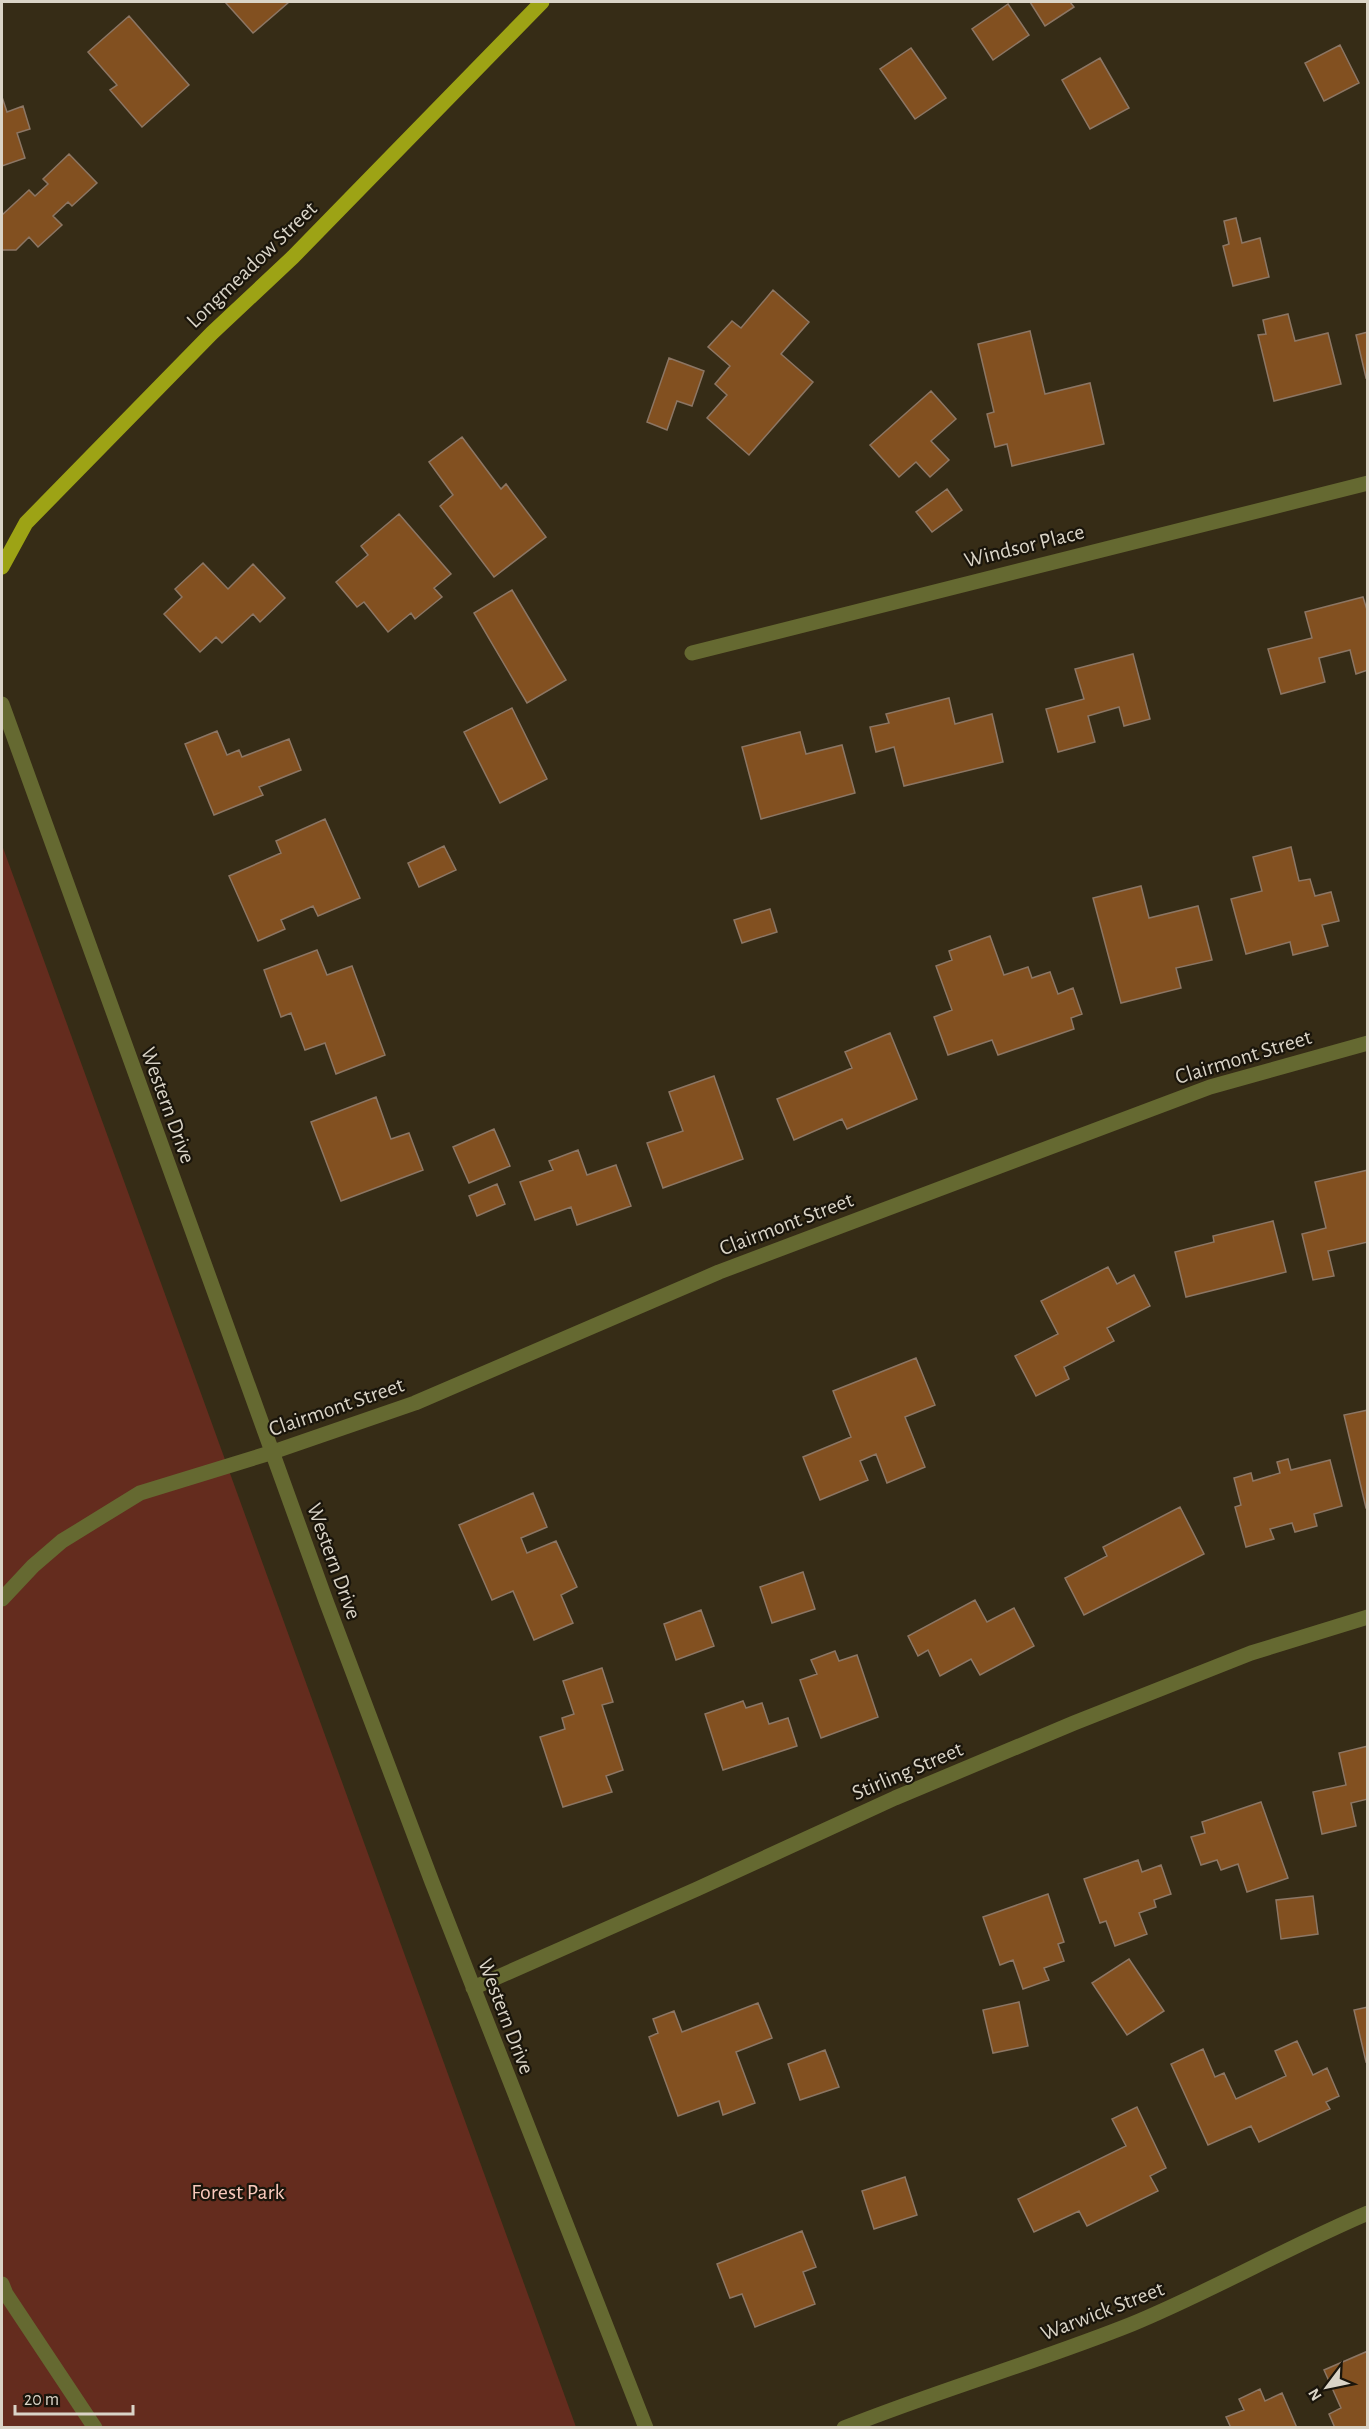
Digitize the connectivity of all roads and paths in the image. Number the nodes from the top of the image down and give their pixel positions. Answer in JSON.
{"nodes":[{"id":1,"x":542,"y":2,"type":"edge"},
{"id":2,"x":1368,"y":483,"type":"edge"},
{"id":3,"x":2,"y":567,"type":"edge"},
{"id":4,"x":692,"y":653,"type":"dead end"},
{"id":5,"x":2,"y":704,"type":"edge"},
{"id":6,"x":1368,"y":1043,"type":"edge"},
{"id":7,"x":270,"y":1453,"type":"junction"},
{"id":8,"x":2,"y":1599,"type":"edge"},
{"id":9,"x":1368,"y":1617,"type":"edge"},
{"id":10,"x":472,"y":1988,"type":"junction"},
{"id":11,"x":1368,"y":2213,"type":"edge"},
{"id":12,"x":3,"y":2291,"type":"edge"},
{"id":13,"x":95,"y":2427,"type":"edge"},
{"id":14,"x":646,"y":2427,"type":"edge"},
{"id":15,"x":844,"y":2427,"type":"edge"}],
"edges":[{"from":1,"to":3,"type":"main road","name":"Longmeadow Street"},
{"from":2,"to":4,"type":"street","name":"Windsor Place"},
{"from":5,"to":7,"type":"street","name":"Western Drive"},
{"from":6,"to":7,"type":"street","name":"Clairmont Street"},
{"from":7,"to":8,"type":"street","name":"Clairmont Street"},
{"from":7,"to":10,"type":"street","name":"Western Drive"},
{"from":9,"to":10,"type":"street","name":"Stirling Street"},
{"from":10,"to":14,"type":"street","name":"Western Drive"},
{"from":11,"to":15,"type":"street","name":"Warwick Street"},
{"from":12,"to":13,"type":"street"}]}
